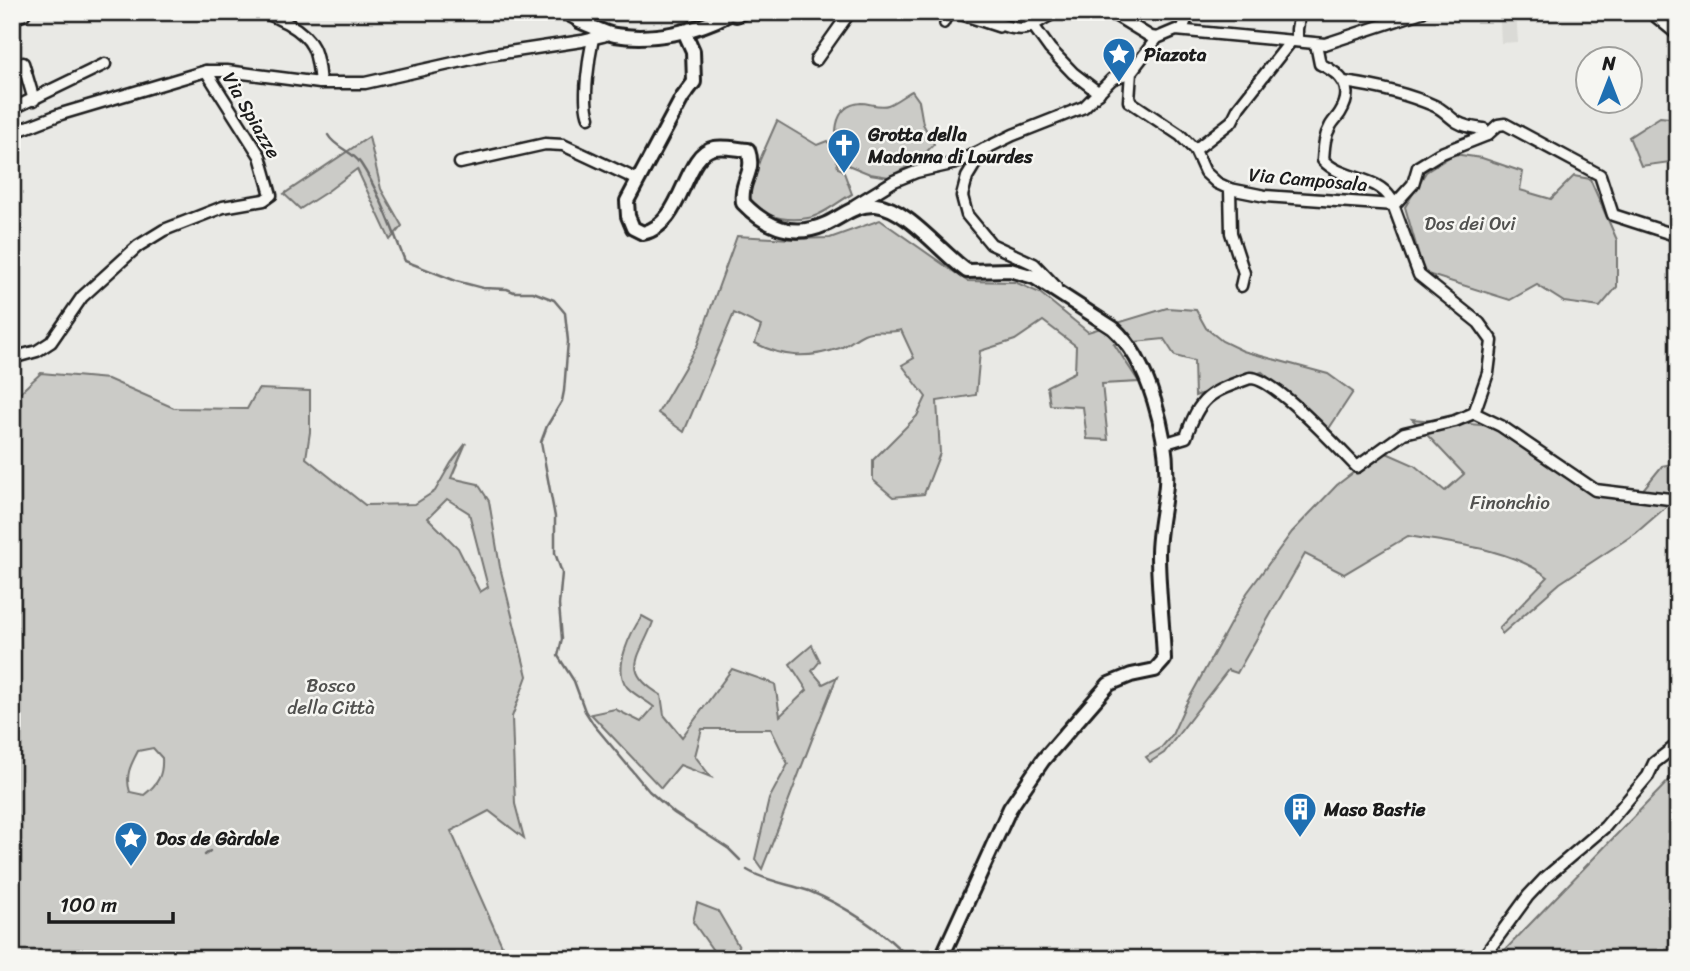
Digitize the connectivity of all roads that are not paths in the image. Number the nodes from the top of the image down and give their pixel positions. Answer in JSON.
{"nodes":[{"id":1,"x":22,"y":12,"type":"edge"},
{"id":2,"x":261,"y":12,"type":"edge"},
{"id":3,"x":562,"y":12,"type":"edge"},
{"id":4,"x":712,"y":12,"type":"edge"},
{"id":5,"x":743,"y":12,"type":"edge"},
{"id":6,"x":850,"y":12,"type":"edge"},
{"id":7,"x":974,"y":12,"type":"edge"},
{"id":8,"x":1056,"y":12,"type":"edge"},
{"id":9,"x":1110,"y":12,"type":"edge"},
{"id":10,"x":1189,"y":12,"type":"edge"},
{"id":11,"x":1300,"y":12,"type":"edge"},
{"id":12,"x":1422,"y":12,"type":"edge"},
{"id":13,"x":1650,"y":12,"type":"edge"},
{"id":14,"x":727,"y":13,"type":"edge"},
{"id":15,"x":12,"y":16,"type":"edge"},
{"id":16,"x":576,"y":17,"type":"edge"},
{"id":17,"x":944,"y":24,"type":"dead end"},
{"id":18,"x":1032,"y":24,"type":"junction"},
{"id":19,"x":699,"y":26,"type":"junction"},
{"id":20,"x":1182,"y":30,"type":"junction"},
{"id":21,"x":684,"y":31,"type":"junction"},
{"id":22,"x":1014,"y":32,"type":"dead end"},
{"id":23,"x":609,"y":33,"type":"junction"},
{"id":24,"x":1678,"y":35,"type":"edge"},
{"id":25,"x":593,"y":38,"type":"junction"},
{"id":26,"x":1157,"y":38,"type":"junction"},
{"id":27,"x":1294,"y":41,"type":"junction"},
{"id":28,"x":1316,"y":44,"type":"junction"},
{"id":29,"x":816,"y":60,"type":"dead end"},
{"id":30,"x":23,"y":63,"type":"dead end"},
{"id":31,"x":105,"y":64,"type":"dead end"},
{"id":32,"x":206,"y":71,"type":"junction"},
{"id":33,"x":1131,"y":72,"type":"junction"},
{"id":34,"x":1344,"y":82,"type":"junction"},
{"id":35,"x":320,"y":83,"type":"junction"},
{"id":36,"x":1099,"y":93,"type":"junction"},
{"id":37,"x":34,"y":100,"type":"junction"},
{"id":38,"x":12,"y":109,"type":"edge"},
{"id":39,"x":589,"y":117,"type":"dead end"},
{"id":40,"x":12,"y":133,"type":"edge"},
{"id":41,"x":1487,"y":135,"type":"junction"},
{"id":42,"x":984,"y":149,"type":"junction"},
{"id":43,"x":1195,"y":150,"type":"junction"},
{"id":44,"x":460,"y":163,"type":"dead end"},
{"id":45,"x":638,"y":180,"type":"junction"},
{"id":46,"x":1230,"y":189,"type":"junction"},
{"id":47,"x":1394,"y":205,"type":"junction"},
{"id":48,"x":843,"y":213,"type":"junction"},
{"id":49,"x":1678,"y":236,"type":"edge"},
{"id":50,"x":1241,"y":286,"type":"dead end"},
{"id":51,"x":1061,"y":297,"type":"junction"},
{"id":52,"x":12,"y":358,"type":"edge"},
{"id":53,"x":1474,"y":413,"type":"junction"},
{"id":54,"x":1166,"y":443,"type":"junction"},
{"id":55,"x":1678,"y":500,"type":"edge"},
{"id":56,"x":1678,"y":744,"type":"edge"},
{"id":57,"x":942,"y":959,"type":"edge"},
{"id":58,"x":1482,"y":959,"type":"edge"}],
"edges":[{"from":1,"to":15,"type":"main road"},
{"from":2,"to":35,"type":"street"},
{"from":3,"to":16,"type":"street"},
{"from":4,"to":19,"type":"street"},
{"from":5,"to":14,"type":"street"},
{"from":6,"to":29,"type":"street"},
{"from":7,"to":18,"type":"street"},
{"from":8,"to":18,"type":"street"},
{"from":9,"to":26,"type":"street"},
{"from":10,"to":20,"type":"street"},
{"from":11,"to":27,"type":"street"},
{"from":12,"to":28,"type":"street"},
{"from":13,"to":24,"type":"street"},
{"from":14,"to":19,"type":"street"},
{"from":16,"to":23,"type":"street"},
{"from":17,"to":22,"type":"street"},
{"from":18,"to":36,"type":"street"},
{"from":19,"to":21,"type":"street"},
{"from":20,"to":26,"type":"street"},
{"from":20,"to":27,"type":"street"},
{"from":21,"to":23,"type":"street"},
{"from":21,"to":45,"type":"street"},
{"from":23,"to":25,"type":"street","name":"Via Spiazze"},
{"from":25,"to":35,"type":"street","name":"Via Spiazze"},
{"from":25,"to":39,"type":"street"},
{"from":26,"to":33,"type":"street"},
{"from":27,"to":28,"type":"street"},
{"from":27,"to":43,"type":"street"},
{"from":28,"to":34,"type":"street"},
{"from":30,"to":37,"type":"street"},
{"from":31,"to":37,"type":"street"},
{"from":32,"to":35,"type":"street","name":"Via Spiazze"},
{"from":32,"to":40,"type":"street","name":"Via Spiazze"},
{"from":32,"to":52,"type":"street","name":"Via Spiazze"},
{"from":33,"to":36,"type":"street"},
{"from":33,"to":43,"type":"street","name":"Via Camposala"},
{"from":34,"to":41,"type":"street"},
{"from":34,"to":47,"type":"street"},
{"from":36,"to":42,"type":"street"},
{"from":37,"to":38,"type":"street"},
{"from":41,"to":47,"type":"street"},
{"from":41,"to":49,"type":"street"},
{"from":42,"to":48,"type":"street"},
{"from":42,"to":51,"type":"street"},
{"from":43,"to":46,"type":"street","name":"Via Camposala"},
{"from":44,"to":45,"type":"street"},
{"from":45,"to":48,"type":"street"},
{"from":46,"to":47,"type":"street","name":"Via Camposala"},
{"from":46,"to":50,"type":"street"},
{"from":47,"to":53,"type":"street"},
{"from":48,"to":51,"type":"street"},
{"from":51,"to":54,"type":"street"},
{"from":53,"to":54,"type":"street"},
{"from":53,"to":55,"type":"street"},
{"from":54,"to":57,"type":"street"},
{"from":56,"to":58,"type":"street"}]}
